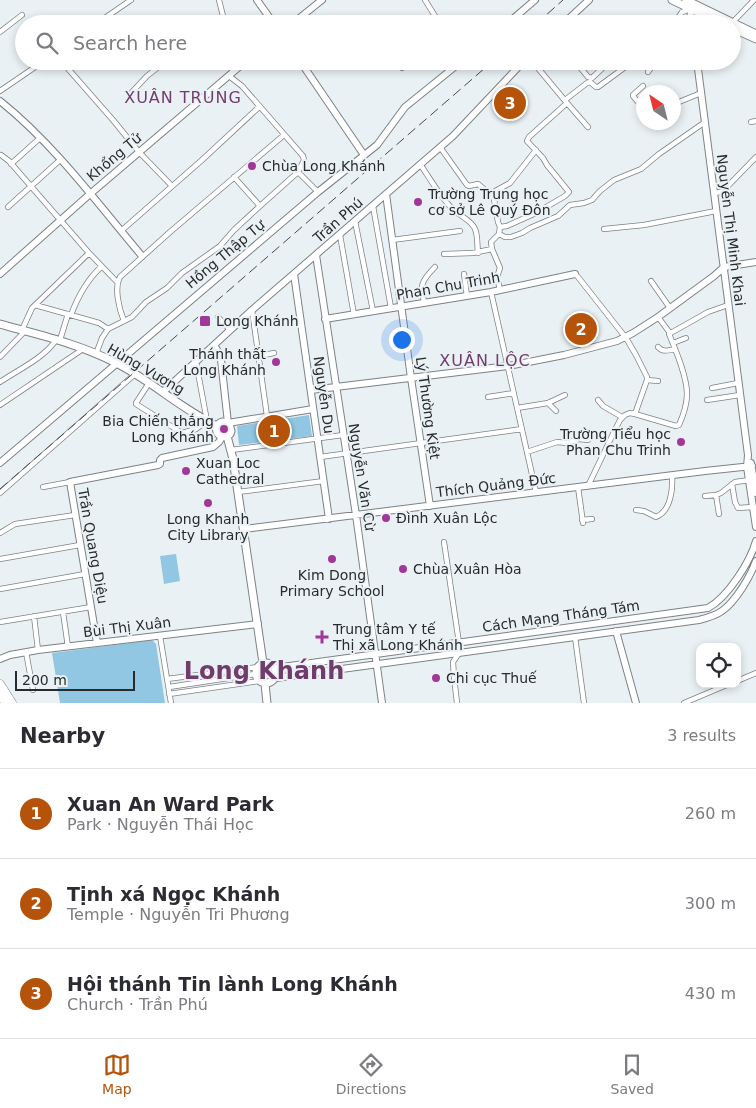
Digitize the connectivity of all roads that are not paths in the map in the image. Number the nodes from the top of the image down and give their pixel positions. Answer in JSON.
{"nodes":[{"id":1,"x":131,"y":0,"type":"edge"},
{"id":2,"x":219,"y":0,"type":"edge"},
{"id":3,"x":258,"y":0,"type":"edge"},
{"id":4,"x":322,"y":0,"type":"edge"},
{"id":5,"x":425,"y":0,"type":"edge"},
{"id":6,"x":536,"y":0,"type":"edge"},
{"id":7,"x":589,"y":0,"type":"edge"},
{"id":8,"x":672,"y":0,"type":"edge"},
{"id":9,"x":754,"y":0,"type":"edge"},
{"id":10,"x":690,"y":4,"type":"edge"},
{"id":11,"x":109,"y":15,"type":"edge"},
{"id":12,"x":223,"y":15,"type":"edge"},
{"id":13,"x":268,"y":15,"type":"edge"},
{"id":14,"x":303,"y":15,"type":"edge"},
{"id":15,"x":434,"y":15,"type":"edge"},
{"id":16,"x":518,"y":15,"type":"edge"},
{"id":17,"x":573,"y":15,"type":"edge"},
{"id":18,"x":680,"y":15,"type":"edge"},
{"id":19,"x":708,"y":15,"type":"edge"},
{"id":20,"x":712,"y":15,"type":"edge"},
{"id":21,"x":741,"y":15,"type":"edge"},
{"id":22,"x":15,"y":20,"type":"edge"},
{"id":23,"x":741,"y":28,"type":"edge"},
{"id":24,"x":741,"y":30,"type":"edge"},
{"id":25,"x":0,"y":32,"type":"edge"},
{"id":26,"x":756,"y":34,"type":"edge"},
{"id":27,"x":756,"y":39,"type":"edge"},
{"id":28,"x":31,"y":70,"type":"edge"},
{"id":29,"x":68,"y":70,"type":"edge"},
{"id":30,"x":155,"y":70,"type":"edge"},
{"id":31,"x":232,"y":70,"type":"edge"},
{"id":32,"x":236,"y":70,"type":"edge"},
{"id":33,"x":306,"y":70,"type":"edge"},
{"id":34,"x":451,"y":70,"type":"edge"},
{"id":35,"x":516,"y":70,"type":"edge"},
{"id":36,"x":540,"y":70,"type":"edge"},
{"id":37,"x":582,"y":70,"type":"edge"},
{"id":38,"x":599,"y":70,"type":"edge"},
{"id":39,"x":621,"y":70,"type":"edge"},
{"id":40,"x":698,"y":70,"type":"edge"},
{"id":41,"x":231,"y":74,"type":"junction"},
{"id":42,"x":0,"y":91,"type":"edge"},
{"id":43,"x":132,"y":92,"type":"dead end"},
{"id":44,"x":701,"y":93,"type":"junction"},
{"id":45,"x":0,"y":101,"type":"edge"},
{"id":46,"x":566,"y":101,"type":"junction"},
{"id":47,"x":681,"y":101,"type":"edge"},
{"id":48,"x":259,"y":107,"type":"junction"},
{"id":49,"x":705,"y":122,"type":"junction"},
{"id":50,"x":588,"y":127,"type":"dead end"},
{"id":51,"x":284,"y":135,"type":"junction"},
{"id":52,"x":40,"y":138,"type":"junction"},
{"id":53,"x":440,"y":147,"type":"junction"},
{"id":54,"x":536,"y":150,"type":"junction"},
{"id":55,"x":139,"y":152,"type":"junction"},
{"id":56,"x":0,"y":155,"type":"edge"},
{"id":57,"x":364,"y":155,"type":"junction"},
{"id":58,"x":756,"y":157,"type":"edge"},
{"id":59,"x":60,"y":160,"type":"junction"},
{"id":60,"x":11,"y":164,"type":"junction"},
{"id":61,"x":420,"y":164,"type":"junction"},
{"id":62,"x":298,"y":172,"type":"junction"},
{"id":63,"x":234,"y":177,"type":"junction"},
{"id":64,"x":172,"y":186,"type":"junction"},
{"id":65,"x":30,"y":187,"type":"junction"},
{"id":66,"x":318,"y":192,"type":"junction"},
{"id":67,"x":714,"y":193,"type":"junction"},
{"id":68,"x":90,"y":194,"type":"junction"},
{"id":69,"x":386,"y":194,"type":"junction"},
{"id":70,"x":490,"y":194,"type":"junction"},
{"id":71,"x":565,"y":196,"type":"junction"},
{"id":72,"x":570,"y":205,"type":"junction"},
{"id":73,"x":8,"y":206,"type":"dead end"},
{"id":74,"x":260,"y":206,"type":"junction"},
{"id":75,"x":373,"y":206,"type":"junction"},
{"id":76,"x":716,"y":211,"type":"junction"},
{"id":77,"x":60,"y":221,"type":"junction"},
{"id":78,"x":355,"y":221,"type":"junction"},
{"id":79,"x":500,"y":227,"type":"junction"},
{"id":80,"x":604,"y":229,"type":"dead end"},
{"id":81,"x":121,"y":231,"type":"junction"},
{"id":82,"x":460,"y":231,"type":"dead end"},
{"id":83,"x":340,"y":234,"type":"junction"},
{"id":84,"x":499,"y":234,"type":"junction"},
{"id":85,"x":392,"y":240,"type":"junction"},
{"id":86,"x":492,"y":249,"type":"junction"},
{"id":87,"x":89,"y":253,"type":"junction"},
{"id":88,"x":478,"y":253,"type":"junction"},
{"id":89,"x":444,"y":254,"type":"dead end"},
{"id":90,"x":316,"y":255,"type":"junction"},
{"id":91,"x":142,"y":256,"type":"junction"},
{"id":92,"x":756,"y":262,"type":"edge"},
{"id":93,"x":101,"y":267,"type":"junction"},
{"id":94,"x":435,"y":267,"type":"dead end"},
{"id":95,"x":724,"y":267,"type":"junction"},
{"id":96,"x":0,"y":274,"type":"edge"},
{"id":97,"x":294,"y":274,"type":"junction"},
{"id":98,"x":464,"y":274,"type":"dead end"},
{"id":99,"x":575,"y":274,"type":"joint"},
{"id":100,"x":651,"y":282,"type":"dead end"},
{"id":101,"x":118,"y":283,"type":"junction"},
{"id":102,"x":500,"y":290,"type":"junction"},
{"id":103,"x":491,"y":292,"type":"junction"},
{"id":104,"x":467,"y":296,"type":"junction"},
{"id":105,"x":425,"y":303,"type":"junction"},
{"id":106,"x":35,"y":305,"type":"junction"},
{"id":107,"x":728,"y":305,"type":"junction"},
{"id":108,"x":401,"y":307,"type":"junction"},
{"id":109,"x":391,"y":308,"type":"junction"},
{"id":110,"x":670,"y":308,"type":"junction"},
{"id":111,"x":252,"y":310,"type":"junction"},
{"id":112,"x":373,"y":311,"type":"junction"},
{"id":113,"x":70,"y":314,"type":"junction"},
{"id":114,"x":354,"y":314,"type":"junction"},
{"id":115,"x":658,"y":316,"type":"junction"},
{"id":116,"x":218,"y":317,"type":"dead end"},
{"id":117,"x":326,"y":319,"type":"junction"},
{"id":118,"x":124,"y":321,"type":"junction"},
{"id":119,"x":0,"y":324,"type":"edge"},
{"id":120,"x":108,"y":329,"type":"junction"},
{"id":121,"x":24,"y":330,"type":"junction"},
{"id":122,"x":230,"y":330,"type":"junction"},
{"id":123,"x":670,"y":333,"type":"junction"},
{"id":124,"x":626,"y":338,"type":"junction"},
{"id":125,"x":686,"y":338,"type":"dead end"},
{"id":126,"x":58,"y":340,"type":"junction"},
{"id":127,"x":673,"y":344,"type":"junction"},
{"id":128,"x":214,"y":345,"type":"junction"},
{"id":129,"x":658,"y":348,"type":"dead end"},
{"id":130,"x":83,"y":349,"type":"junction"},
{"id":131,"x":676,"y":349,"type":"junction"},
{"id":132,"x":274,"y":353,"type":"dead end"},
{"id":133,"x":96,"y":354,"type":"junction"},
{"id":134,"x":259,"y":356,"type":"junction"},
{"id":135,"x":0,"y":357,"type":"edge"},
{"id":136,"x":196,"y":362,"type":"junction"},
{"id":137,"x":116,"y":363,"type":"junction"},
{"id":138,"x":508,"y":366,"type":"junction"},
{"id":139,"x":135,"y":374,"type":"junction"},
{"id":140,"x":410,"y":378,"type":"junction"},
{"id":141,"x":647,"y":380,"type":"junction"},
{"id":142,"x":658,"y":381,"type":"dead end"},
{"id":143,"x":0,"y":382,"type":"edge"},
{"id":144,"x":149,"y":383,"type":"junction"},
{"id":145,"x":738,"y":383,"type":"junction"},
{"id":146,"x":336,"y":387,"type":"junction"},
{"id":147,"x":311,"y":390,"type":"junction"},
{"id":148,"x":163,"y":392,"type":"junction"},
{"id":149,"x":514,"y":393,"type":"junction"},
{"id":150,"x":740,"y":394,"type":"junction"},
{"id":151,"x":565,"y":395,"type":"dead end"},
{"id":152,"x":488,"y":397,"type":"dead end"},
{"id":153,"x":718,"y":399,"type":"junction"},
{"id":154,"x":598,"y":400,"type":"dead end"},
{"id":155,"x":707,"y":400,"type":"dead end"},
{"id":156,"x":548,"y":403,"type":"junction"},
{"id":157,"x":0,"y":406,"type":"edge"},
{"id":158,"x":517,"y":408,"type":"junction"},
{"id":159,"x":313,"y":409,"type":"junction"},
{"id":160,"x":556,"y":410,"type":"dead end"},
{"id":161,"x":635,"y":414,"type":"junction"},
{"id":162,"x":267,"y":416,"type":"junction"},
{"id":163,"x":622,"y":417,"type":"junction"},
{"id":164,"x":207,"y":422,"type":"junction"},
{"id":165,"x":228,"y":423,"type":"junction"},
{"id":166,"x":217,"y":426,"type":"junction"},
{"id":167,"x":522,"y":430,"type":"junction"},
{"id":168,"x":343,"y":435,"type":"junction"},
{"id":169,"x":224,"y":437,"type":"junction"},
{"id":170,"x":318,"y":439,"type":"junction"},
{"id":171,"x":588,"y":440,"type":"dead end"},
{"id":172,"x":420,"y":443,"type":"junction"},
{"id":173,"x":231,"y":450,"type":"junction"},
{"id":174,"x":527,"y":452,"type":"junction"},
{"id":175,"x":346,"y":453,"type":"junction"},
{"id":176,"x":756,"y":454,"type":"edge"},
{"id":177,"x":320,"y":456,"type":"junction"},
{"id":178,"x":749,"y":462,"type":"junction"},
{"id":179,"x":0,"y":463,"type":"edge"},
{"id":180,"x":672,"y":476,"type":"junction"},
{"id":181,"x":750,"y":480,"type":"junction"},
{"id":182,"x":324,"y":481,"type":"junction"},
{"id":183,"x":70,"y":482,"type":"junction"},
{"id":184,"x":732,"y":484,"type":"junction"},
{"id":185,"x":588,"y":486,"type":"junction"},
{"id":186,"x":42,"y":487,"type":"dead end"},
{"id":187,"x":578,"y":487,"type":"junction"},
{"id":188,"x":238,"y":492,"type":"junction"},
{"id":189,"x":536,"y":492,"type":"junction"},
{"id":190,"x":0,"y":493,"type":"edge"},
{"id":191,"x":756,"y":493,"type":"edge"},
{"id":192,"x":716,"y":495,"type":"junction"},
{"id":193,"x":705,"y":496,"type":"dead end"},
{"id":194,"x":430,"y":506,"type":"junction"},
{"id":195,"x":753,"y":507,"type":"junction"},
{"id":196,"x":636,"y":510,"type":"dead end"},
{"id":197,"x":720,"y":514,"type":"dead end"},
{"id":198,"x":75,"y":515,"type":"junction"},
{"id":199,"x":356,"y":515,"type":"junction"},
{"id":200,"x":329,"y":519,"type":"junction"},
{"id":201,"x":592,"y":519,"type":"dead end"},
{"id":202,"x":756,"y":528,"type":"edge"},
{"id":203,"x":244,"y":529,"type":"junction"},
{"id":204,"x":0,"y":533,"type":"edge"},
{"id":205,"x":756,"y":541,"type":"edge"},
{"id":206,"x":444,"y":542,"type":"dead end"},
{"id":207,"x":80,"y":546,"type":"junction"},
{"id":208,"x":0,"y":559,"type":"edge"},
{"id":209,"x":756,"y":561,"type":"edge"},
{"id":210,"x":755,"y":568,"type":"edge"},
{"id":211,"x":85,"y":574,"type":"junction"},
{"id":212,"x":0,"y":589,"type":"edge"},
{"id":213,"x":91,"y":607,"type":"junction"},
{"id":214,"x":63,"y":612,"type":"junction"},
{"id":215,"x":34,"y":616,"type":"junction"},
{"id":216,"x":0,"y":622,"type":"edge"},
{"id":217,"x":258,"y":624,"type":"junction"},
{"id":218,"x":616,"y":631,"type":"junction"},
{"id":219,"x":160,"y":636,"type":"junction"},
{"id":220,"x":575,"y":637,"type":"junction"},
{"id":221,"x":97,"y":643,"type":"junction"},
{"id":222,"x":459,"y":643,"type":"junction"},
{"id":223,"x":68,"y":647,"type":"junction"},
{"id":224,"x":38,"y":650,"type":"junction"},
{"id":225,"x":26,"y":652,"type":"junction"},
{"id":226,"x":459,"y":653,"type":"junction"},
{"id":227,"x":375,"y":654,"type":"junction"},
{"id":228,"x":0,"y":658,"type":"edge"},
{"id":229,"x":376,"y":664,"type":"junction"},
{"id":230,"x":259,"y":668,"type":"junction"},
{"id":231,"x":275,"y":668,"type":"junction"},
{"id":232,"x":756,"y":673,"type":"edge"},
{"id":233,"x":276,"y":678,"type":"junction"},
{"id":234,"x":167,"y":679,"type":"junction"},
{"id":235,"x":741,"y":679,"type":"edge"},
{"id":236,"x":262,"y":683,"type":"junction"},
{"id":237,"x":0,"y":684,"type":"edge"},
{"id":238,"x":169,"y":687,"type":"junction"},
{"id":239,"x":720,"y":688,"type":"edge"},
{"id":240,"x":33,"y":690,"type":"dead end"},
{"id":241,"x":0,"y":692,"type":"edge"},
{"id":242,"x":169,"y":694,"type":"junction"},
{"id":243,"x":2,"y":702,"type":"edge"},
{"id":244,"x":11,"y":703,"type":"edge"},
{"id":245,"x":171,"y":703,"type":"edge"},
{"id":246,"x":267,"y":703,"type":"edge"},
{"id":247,"x":382,"y":703,"type":"edge"},
{"id":248,"x":457,"y":703,"type":"edge"},
{"id":249,"x":584,"y":703,"type":"edge"},
{"id":250,"x":636,"y":703,"type":"edge"},
{"id":251,"x":684,"y":703,"type":"edge"}],
"edges":[{"from":1,"to":11,"type":"street"},
{"from":2,"to":12,"type":"street"},
{"from":3,"to":13,"type":"street"},
{"from":4,"to":14,"type":"street"},
{"from":5,"to":15,"type":"street"},
{"from":6,"to":16,"type":"street"},
{"from":7,"to":17,"type":"street"},
{"from":8,"to":10,"type":"main road"},
{"from":9,"to":21,"type":"street"},
{"from":10,"to":18,"type":"street"},
{"from":10,"to":19,"type":"main road"},
{"from":10,"to":20,"type":"main road"},
{"from":22,"to":25,"type":"street"},
{"from":23,"to":26,"type":"main road"},
{"from":24,"to":27,"type":"main road"},
{"from":28,"to":42,"type":"street"},
{"from":29,"to":55,"type":"street"},
{"from":30,"to":43,"type":"street"},
{"from":31,"to":41,"type":"street"},
{"from":32,"to":41,"type":"street","name":"Khổng Tử"},
{"from":33,"to":57,"type":"street"},
{"from":34,"to":57,"type":"street","name":"Hồng Thập Tự"},
{"from":35,"to":53,"type":"street","name":"Trần Phú"},
{"from":36,"to":46,"type":"street"},
{"from":37,"to":38,"type":"street"},
{"from":39,"to":46,"type":"street"},
{"from":40,"to":44,"type":"street","name":"Nguyễn Thị Minh Khai"},
{"from":41,"to":48,"type":"street"},
{"from":41,"to":55,"type":"street","name":"Khổng Tử"},
{"from":44,"to":47,"type":"street"},
{"from":44,"to":49,"type":"street","name":"Nguyễn Thị Minh Khai"},
{"from":45,"to":52,"type":"street"},
{"from":46,"to":50,"type":"street"},
{"from":46,"to":54,"type":"street"},
{"from":48,"to":51,"type":"street"},
{"from":48,"to":64,"type":"street"},
{"from":49,"to":67,"type":"street","name":"Nguyễn Thị Minh Khai"},
{"from":49,"to":72,"type":"street"},
{"from":51,"to":62,"type":"street"},
{"from":51,"to":63,"type":"street"},
{"from":52,"to":59,"type":"street"},
{"from":52,"to":60,"type":"street"},
{"from":53,"to":61,"type":"street","name":"Trần Phú"},
{"from":53,"to":70,"type":"street"},
{"from":54,"to":70,"type":"street"},
{"from":54,"to":71,"type":"street"},
{"from":55,"to":64,"type":"street"},
{"from":55,"to":68,"type":"street","name":"Khổng Tử"},
{"from":56,"to":60,"type":"street"},
{"from":57,"to":66,"type":"street","name":"Hồng Thập Tự"},
{"from":58,"to":67,"type":"street"},
{"from":59,"to":65,"type":"street"},
{"from":59,"to":68,"type":"street"},
{"from":60,"to":65,"type":"street"},
{"from":61,"to":69,"type":"street","name":"Trần Phú"},
{"from":61,"to":88,"type":"street"},
{"from":62,"to":66,"type":"street"},
{"from":62,"to":74,"type":"street"},
{"from":63,"to":74,"type":"street"},
{"from":63,"to":91,"type":"street"},
{"from":64,"to":81,"type":"street"},
{"from":65,"to":73,"type":"street"},
{"from":65,"to":77,"type":"street"},
{"from":66,"to":137,"type":"street","name":"Hồng Thập Tự"},
{"from":67,"to":76,"type":"street","name":"Nguyễn Thị Minh Khai"},
{"from":68,"to":77,"type":"street","name":"Khổng Tử"},
{"from":68,"to":81,"type":"street"},
{"from":69,"to":75,"type":"street","name":"Trần Phú"},
{"from":69,"to":85,"type":"street","name":"Lý Thường Kiệt"},
{"from":70,"to":79,"type":"street"},
{"from":71,"to":72,"type":"street"},
{"from":71,"to":79,"type":"street"},
{"from":72,"to":84,"type":"street"},
{"from":74,"to":118,"type":"street"},
{"from":75,"to":78,"type":"street","name":"Trần Phú"},
{"from":75,"to":109,"type":"street"},
{"from":76,"to":80,"type":"street"},
{"from":76,"to":95,"type":"street","name":"Nguyễn Thị Minh Khai"},
{"from":77,"to":87,"type":"street"},
{"from":77,"to":96,"type":"street","name":"Khổng Tử"},
{"from":78,"to":83,"type":"street","name":"Trần Phú"},
{"from":78,"to":112,"type":"street"},
{"from":79,"to":84,"type":"street"},
{"from":81,"to":91,"type":"street"},
{"from":82,"to":85,"type":"street"},
{"from":83,"to":90,"type":"street","name":"Trần Phú"},
{"from":83,"to":114,"type":"street"},
{"from":84,"to":86,"type":"street"},
{"from":85,"to":108,"type":"street","name":"Lý Thường Kiệt"},
{"from":86,"to":88,"type":"street"},
{"from":86,"to":102,"type":"street"},
{"from":87,"to":93,"type":"street"},
{"from":87,"to":106,"type":"street"},
{"from":88,"to":89,"type":"street"},
{"from":90,"to":97,"type":"street","name":"Trần Phú"},
{"from":90,"to":117,"type":"street","name":"Nguyễn Văn Cừ"},
{"from":91,"to":101,"type":"street"},
{"from":92,"to":95,"type":"street"},
{"from":93,"to":101,"type":"street"},
{"from":93,"to":113,"type":"street"},
{"from":94,"to":105,"type":"street"},
{"from":95,"to":107,"type":"street","name":"Nguyễn Thị Minh Khai"},
{"from":95,"to":110,"type":"street"},
{"from":97,"to":111,"type":"street","name":"Trần Phú"},
{"from":97,"to":147,"type":"street","name":"Nguyễn Du"},
{"from":98,"to":104,"type":"street"},
{"from":99,"to":102,"type":"street","name":"Phan Chu Trinh"},
{"from":99,"to":124,"type":"street"},
{"from":100,"to":110,"type":"street"},
{"from":101,"to":118,"type":"street"},
{"from":102,"to":103,"type":"street","name":"Phan Chu Trinh"},
{"from":103,"to":104,"type":"street","name":"Phan Chu Trinh"},
{"from":103,"to":138,"type":"street"},
{"from":104,"to":105,"type":"street","name":"Phan Chu Trinh"},
{"from":105,"to":108,"type":"street","name":"Phan Chu Trinh"},
{"from":106,"to":113,"type":"street"},
{"from":106,"to":121,"type":"street"},
{"from":107,"to":123,"type":"street"},
{"from":107,"to":145,"type":"street","name":"Nguyễn Thị Minh Khai"},
{"from":108,"to":109,"type":"street","name":"Phan Chu Trinh"},
{"from":108,"to":140,"type":"street","name":"Lý Thường Kiệt"},
{"from":109,"to":112,"type":"street","name":"Phan Chu Trinh"},
{"from":110,"to":115,"type":"street"},
{"from":111,"to":122,"type":"street","name":"Trần Phú"},
{"from":111,"to":134,"type":"street"},
{"from":112,"to":114,"type":"street","name":"Phan Chu Trinh"},
{"from":113,"to":120,"type":"street"},
{"from":113,"to":126,"type":"street"},
{"from":114,"to":117,"type":"street","name":"Phan Chu Trinh"},
{"from":115,"to":123,"type":"street"},
{"from":115,"to":124,"type":"street"},
{"from":116,"to":122,"type":"street"},
{"from":117,"to":146,"type":"street","name":"Nguyễn Văn Cừ"},
{"from":118,"to":120,"type":"street"},
{"from":119,"to":121,"type":"main road","name":"Hùng Vương"},
{"from":120,"to":133,"type":"street"},
{"from":121,"to":126,"type":"main road","name":"Hùng Vương"},
{"from":121,"to":135,"type":"street"},
{"from":122,"to":128,"type":"street","name":"Trần Phú"},
{"from":123,"to":127,"type":"street"},
{"from":124,"to":138,"type":"street"},
{"from":124,"to":141,"type":"street"},
{"from":125,"to":127,"type":"street"},
{"from":126,"to":130,"type":"main road","name":"Hùng Vương"},
{"from":126,"to":143,"type":"street"},
{"from":127,"to":131,"type":"street"},
{"from":128,"to":136,"type":"street","name":"Trần Phú"},
{"from":128,"to":165,"type":"street"},
{"from":129,"to":131,"type":"street"},
{"from":130,"to":133,"type":"main road","name":"Hùng Vương"},
{"from":130,"to":157,"type":"street"},
{"from":131,"to":161,"type":"street"},
{"from":132,"to":134,"type":"street"},
{"from":133,"to":137,"type":"main road","name":"Hùng Vương"},
{"from":134,"to":162,"type":"street"},
{"from":136,"to":148,"type":"street","name":"Trần Phú"},
{"from":136,"to":164,"type":"street"},
{"from":137,"to":139,"type":"main road","name":"Hùng Vương"},
{"from":137,"to":179,"type":"street","name":"Hồng Thập Tự"},
{"from":138,"to":140,"type":"street"},
{"from":138,"to":149,"type":"street"},
{"from":139,"to":144,"type":"main road","name":"Hùng Vương"},
{"from":139,"to":190,"type":"street"},
{"from":140,"to":146,"type":"street"},
{"from":140,"to":172,"type":"street","name":"Lý Thường Kiệt"},
{"from":141,"to":142,"type":"street"},
{"from":141,"to":161,"type":"street"},
{"from":144,"to":148,"type":"main road","name":"Hùng Vương"},
{"from":144,"to":164,"type":"street"},
{"from":145,"to":150,"type":"street","name":"Nguyễn Thị Minh Khai"},
{"from":145,"to":153,"type":"street"},
{"from":146,"to":147,"type":"street"},
{"from":146,"to":168,"type":"street","name":"Nguyễn Văn Cừ"},
{"from":147,"to":159,"type":"street","name":"Nguyễn Du"},
{"from":148,"to":164,"type":"main road","name":"Hùng Vương"},
{"from":149,"to":152,"type":"street"},
{"from":149,"to":158,"type":"street"},
{"from":150,"to":153,"type":"street"},
{"from":150,"to":178,"type":"street","name":"Nguyễn Thị Minh Khai"},
{"from":151,"to":156,"type":"street"},
{"from":153,"to":155,"type":"street"},
{"from":154,"to":163,"type":"street"},
{"from":156,"to":158,"type":"street"},
{"from":156,"to":160,"type":"street"},
{"from":158,"to":167,"type":"street"},
{"from":159,"to":162,"type":"street"},
{"from":159,"to":170,"type":"street","name":"Nguyễn Du"},
{"from":161,"to":163,"type":"street"},
{"from":162,"to":165,"type":"street"},
{"from":163,"to":185,"type":"street"},
{"from":164,"to":166,"type":"main road","name":"Hùng Vương"},
{"from":165,"to":166,"type":"main road"},
{"from":165,"to":169,"type":"main road"},
{"from":166,"to":169,"type":"main road"},
{"from":167,"to":172,"type":"street"},
{"from":167,"to":174,"type":"street"},
{"from":168,"to":170,"type":"street"},
{"from":168,"to":175,"type":"street","name":"Nguyễn Văn Cừ"},
{"from":169,"to":173,"type":"main road"},
{"from":169,"to":183,"type":"street","name":"Trần Quang Diệu"},
{"from":170,"to":173,"type":"street"},
{"from":170,"to":177,"type":"street","name":"Nguyễn Du"},
{"from":171,"to":174,"type":"street"},
{"from":172,"to":175,"type":"street"},
{"from":172,"to":194,"type":"street","name":"Lý Thường Kiệt"},
{"from":173,"to":188,"type":"main road"},
{"from":174,"to":189,"type":"street"},
{"from":175,"to":177,"type":"street"},
{"from":175,"to":199,"type":"street","name":"Nguyễn Văn Cừ"},
{"from":176,"to":178,"type":"street","name":"Thích Quảng Đức"},
{"from":177,"to":182,"type":"street","name":"Nguyễn Du"},
{"from":178,"to":180,"type":"street","name":"Thích Quảng Đức"},
{"from":178,"to":181,"type":"street","name":"Nguyễn Thị Minh Khai"},
{"from":178,"to":191,"type":"street","name":"Nguyễn Thị Minh Khai"},
{"from":180,"to":185,"type":"street","name":"Thích Quảng Đức"},
{"from":180,"to":196,"type":"street"},
{"from":181,"to":184,"type":"street"},
{"from":181,"to":195,"type":"street","name":"Nguyễn Thị Minh Khai"},
{"from":182,"to":188,"type":"street"},
{"from":182,"to":200,"type":"street","name":"Nguyễn Du"},
{"from":183,"to":186,"type":"street","name":"Trần Quang Diệu"},
{"from":183,"to":198,"type":"street","name":"Trần Quang Diệu"},
{"from":184,"to":192,"type":"street"},
{"from":184,"to":195,"type":"street"},
{"from":185,"to":187,"type":"street","name":"Thích Quảng Đức"},
{"from":187,"to":189,"type":"street","name":"Thích Quảng Đức"},
{"from":187,"to":201,"type":"street"},
{"from":188,"to":203,"type":"main road"},
{"from":189,"to":194,"type":"street","name":"Thích Quảng Đức"},
{"from":192,"to":193,"type":"street"},
{"from":192,"to":197,"type":"street"},
{"from":194,"to":199,"type":"street","name":"Thích Quảng Đức"},
{"from":195,"to":202,"type":"street","name":"Nguyễn Thị Minh Khai"},
{"from":198,"to":204,"type":"street"},
{"from":198,"to":207,"type":"street","name":"Trần Quang Diệu"},
{"from":199,"to":200,"type":"street","name":"Thích Quảng Đức"},
{"from":199,"to":227,"type":"street","name":"Nguyễn Văn Cừ"},
{"from":200,"to":203,"type":"street","name":"Thích Quảng Đức"},
{"from":203,"to":217,"type":"main road"},
{"from":205,"to":222,"type":"street","name":"Cách Mạng Tháng Tám"},
{"from":206,"to":222,"type":"street"},
{"from":207,"to":208,"type":"street"},
{"from":207,"to":211,"type":"street","name":"Trần Quang Diệu"},
{"from":209,"to":210,"type":"street","name":"Cách Mạng Tháng Tám"},
{"from":210,"to":218,"type":"street","name":"Cách Mạng Tháng Tám"},
{"from":211,"to":212,"type":"street"},
{"from":211,"to":213,"type":"street","name":"Trần Quang Diệu"},
{"from":213,"to":214,"type":"street"},
{"from":213,"to":221,"type":"street","name":"Trần Quang Diệu"},
{"from":214,"to":215,"type":"street"},
{"from":214,"to":223,"type":"street"},
{"from":215,"to":216,"type":"street"},
{"from":215,"to":224,"type":"street"},
{"from":217,"to":219,"type":"street","name":"Bùi Thị Xuân"},
{"from":217,"to":230,"type":"main road"},
{"from":218,"to":220,"type":"street","name":"Cách Mạng Tháng Tám"},
{"from":218,"to":250,"type":"street"},
{"from":219,"to":221,"type":"street","name":"Bùi Thị Xuân"},
{"from":219,"to":234,"type":"street"},
{"from":220,"to":226,"type":"street","name":"Cách Mạng Tháng Tám"},
{"from":220,"to":249,"type":"street"},
{"from":221,"to":223,"type":"street","name":"Bùi Thị Xuân"},
{"from":222,"to":227,"type":"street","name":"Cách Mạng Tháng Tám"},
{"from":223,"to":224,"type":"street","name":"Bùi Thị Xuân"},
{"from":224,"to":225,"type":"street","name":"Bùi Thị Xuân"},
{"from":225,"to":228,"type":"street","name":"Bùi Thị Xuân"},
{"from":225,"to":240,"type":"street"},
{"from":226,"to":229,"type":"street","name":"Cách Mạng Tháng Tám"},
{"from":226,"to":248,"type":"street"},
{"from":227,"to":229,"type":"street","name":"Nguyễn Văn Cừ"},
{"from":227,"to":231,"type":"street","name":"Cách Mạng Tháng Tám"},
{"from":229,"to":233,"type":"street","name":"Cách Mạng Tháng Tám"},
{"from":229,"to":247,"type":"street","name":"Nguyễn Văn Cừ"},
{"from":230,"to":231,"type":"main road"},
{"from":230,"to":234,"type":"street"},
{"from":230,"to":236,"type":"main road"},
{"from":230,"to":238,"type":"street"},
{"from":231,"to":233,"type":"main road"},
{"from":232,"to":235,"type":"street"},
{"from":233,"to":236,"type":"main road"},
{"from":234,"to":238,"type":"street"},
{"from":236,"to":242,"type":"street"},
{"from":236,"to":246,"type":"main road"},
{"from":237,"to":244,"type":"highway"},
{"from":238,"to":242,"type":"street"},
{"from":239,"to":251,"type":"street"},
{"from":241,"to":243,"type":"highway"},
{"from":241,"to":244,"type":"highway"},
{"from":242,"to":245,"type":"street"}]}
